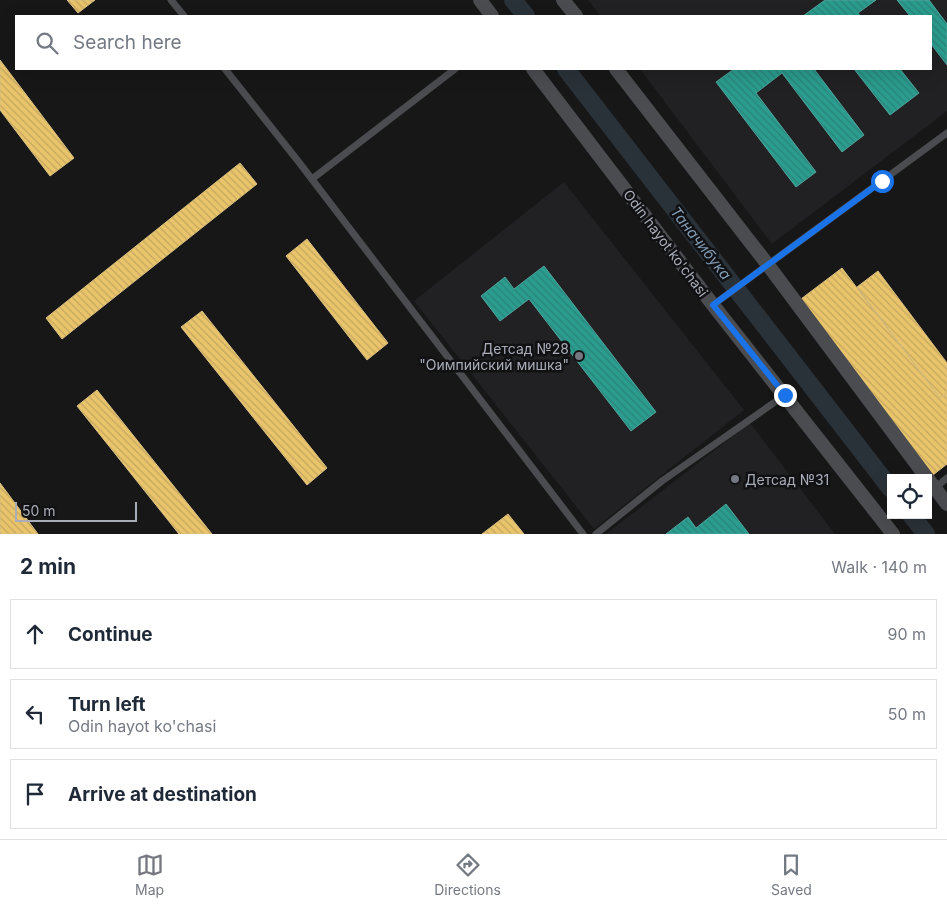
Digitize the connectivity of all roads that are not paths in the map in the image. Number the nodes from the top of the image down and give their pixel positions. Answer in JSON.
{"nodes":[{"id":1,"x":171,"y":0,"type":"edge"},
{"id":2,"x":480,"y":0,"type":"edge"},
{"id":3,"x":563,"y":0,"type":"edge"},
{"id":4,"x":183,"y":15,"type":"edge"},
{"id":5,"x":491,"y":15,"type":"edge"},
{"id":6,"x":575,"y":15,"type":"edge"},
{"id":7,"x":226,"y":70,"type":"edge"},
{"id":8,"x":454,"y":70,"type":"edge"},
{"id":9,"x":534,"y":70,"type":"edge"},
{"id":10,"x":617,"y":70,"type":"edge"},
{"id":11,"x":947,"y":133,"type":"edge"},
{"id":12,"x":312,"y":179,"type":"junction"},
{"id":13,"x":768,"y":265,"type":"junction"},
{"id":14,"x":718,"y":302,"type":"junction"},
{"id":15,"x":785,"y":395,"type":"junction"},
{"id":16,"x":925,"y":474,"type":"edge"},
{"id":17,"x":947,"y":478,"type":"edge"},
{"id":18,"x":932,"y":481,"type":"edge"},
{"id":19,"x":932,"y":484,"type":"edge"},
{"id":20,"x":947,"y":504,"type":"edge"},
{"id":21,"x":583,"y":534,"type":"edge"},
{"id":22,"x":596,"y":534,"type":"edge"},
{"id":23,"x":893,"y":534,"type":"edge"}],
"edges":[{"from":1,"to":4,"type":"lane"},
{"from":2,"to":5,"type":"street"},
{"from":3,"to":6,"type":"street"},
{"from":7,"to":12,"type":"lane"},
{"from":8,"to":12,"type":"lane"},
{"from":9,"to":14,"type":"street","name":"Odin hayot ko'chasi"},
{"from":10,"to":13,"type":"street"},
{"from":11,"to":13,"type":"lane"},
{"from":12,"to":21,"type":"lane"},
{"from":13,"to":14,"type":"lane"},
{"from":13,"to":16,"type":"street"},
{"from":14,"to":15,"type":"street","name":"Odin hayot ko'chasi"},
{"from":15,"to":22,"type":"lane"},
{"from":15,"to":23,"type":"street","name":"Odin hayot ko'chasi"},
{"from":17,"to":18,"type":"lane"},
{"from":19,"to":20,"type":"street"}]}
